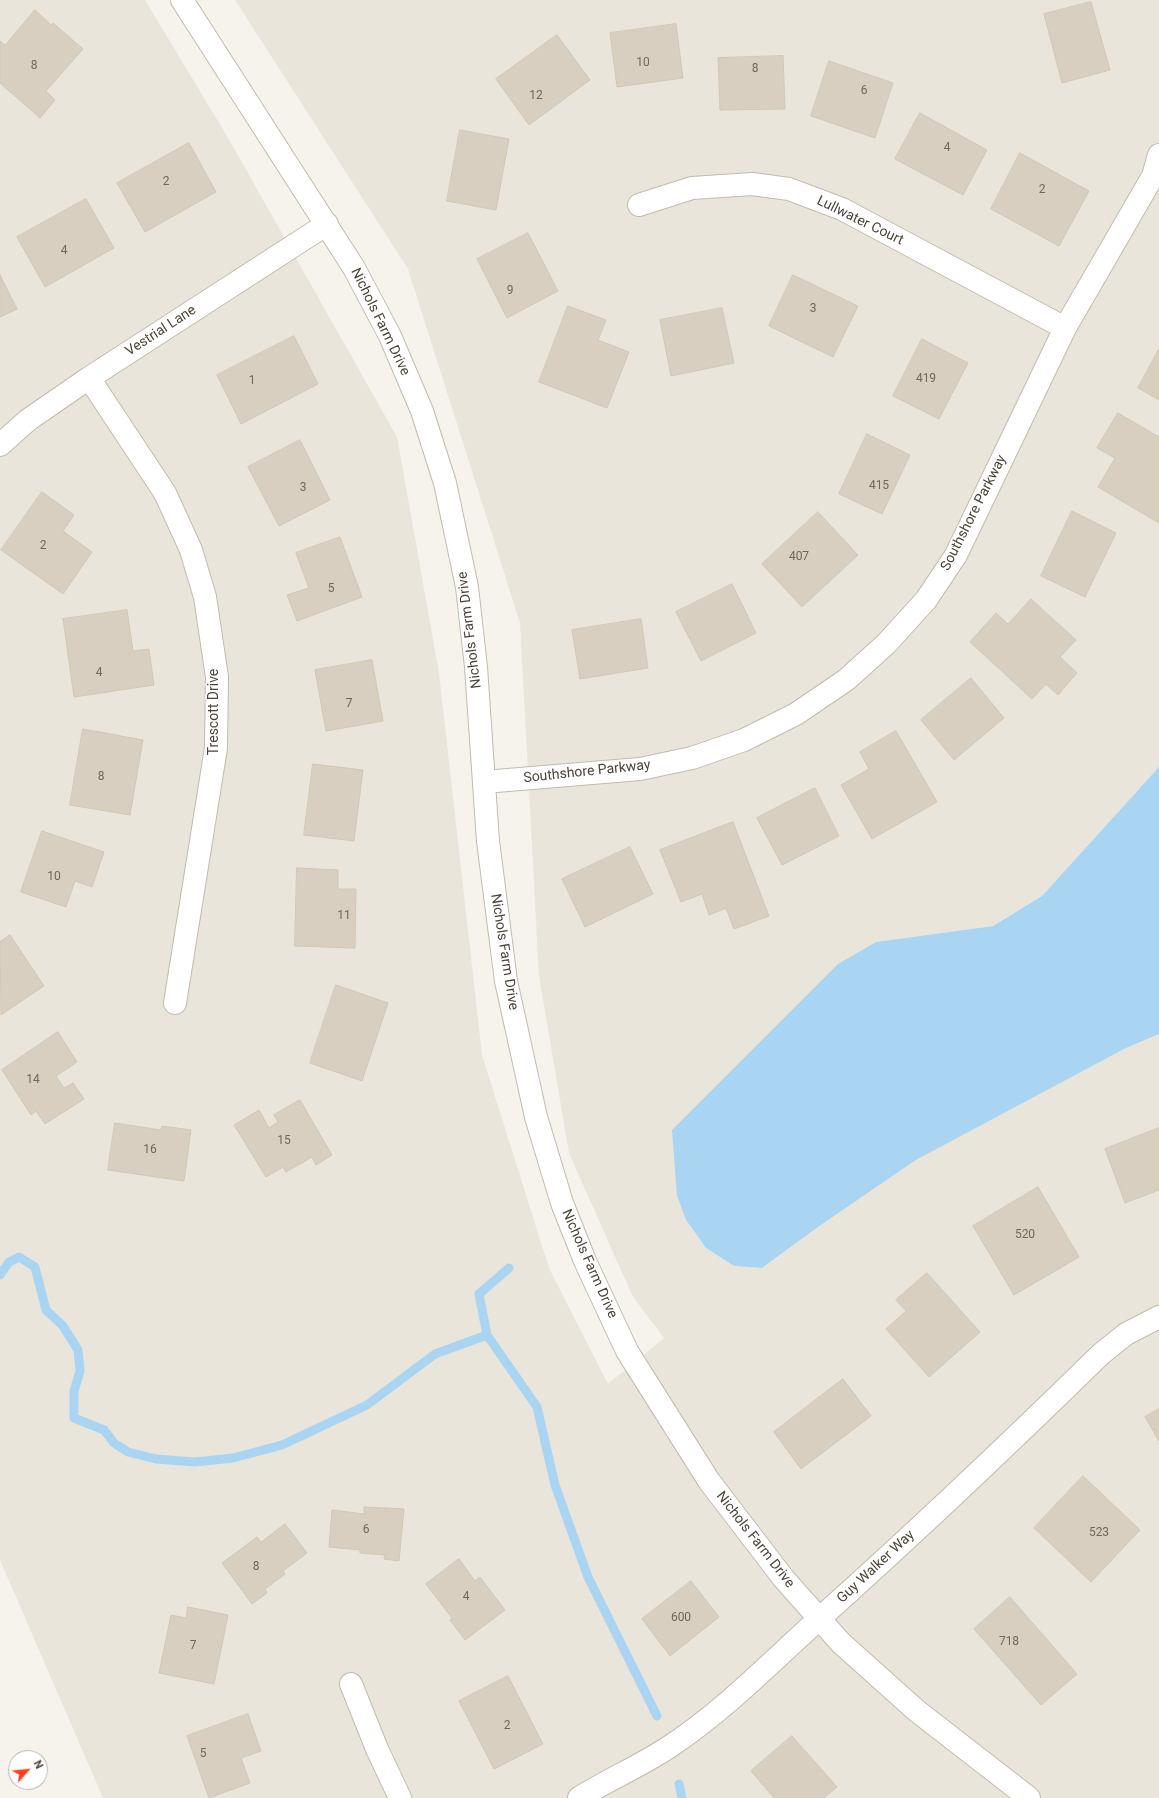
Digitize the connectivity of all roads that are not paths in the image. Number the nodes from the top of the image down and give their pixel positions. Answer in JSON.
{"nodes":[{"id":1,"x":182,"y":0,"type":"edge"},
{"id":2,"x":1159,"y":155,"type":"edge"},
{"id":3,"x":639,"y":204,"type":"dead end"},
{"id":4,"x":327,"y":224,"type":"junction"},
{"id":5,"x":1065,"y":328,"type":"junction"},
{"id":6,"x":88,"y":378,"type":"junction"},
{"id":7,"x":0,"y":445,"type":"edge"},
{"id":8,"x":484,"y":782,"type":"junction"},
{"id":9,"x":175,"y":1003,"type":"dead end"},
{"id":10,"x":1159,"y":1317,"type":"edge"},
{"id":11,"x":819,"y":1619,"type":"junction"},
{"id":12,"x":351,"y":1684,"type":"dead end"},
{"id":13,"x":400,"y":1798,"type":"edge"},
{"id":14,"x":579,"y":1798,"type":"edge"},
{"id":15,"x":1028,"y":1798,"type":"edge"}],
"edges":[{"from":1,"to":4,"type":"street","name":"Nichols Farm Drive"},
{"from":2,"to":5,"type":"street","name":"Southshore Parkway"},
{"from":3,"to":5,"type":"street","name":"Lullwater Court"},
{"from":4,"to":6,"type":"street","name":"Vestrial Lane"},
{"from":4,"to":8,"type":"street","name":"Nichols Farm Drive"},
{"from":5,"to":8,"type":"street","name":"Southshore Parkway"},
{"from":6,"to":7,"type":"street","name":"Vestrial Lane"},
{"from":6,"to":9,"type":"street","name":"Trescott Drive"},
{"from":8,"to":11,"type":"street","name":"Nichols Farm Drive"},
{"from":10,"to":11,"type":"street","name":"Guy Walker Way"},
{"from":11,"to":14,"type":"street","name":"Guy Walker Way"},
{"from":11,"to":15,"type":"street","name":"Nichols Farm Drive"},
{"from":12,"to":13,"type":"street"}]}
